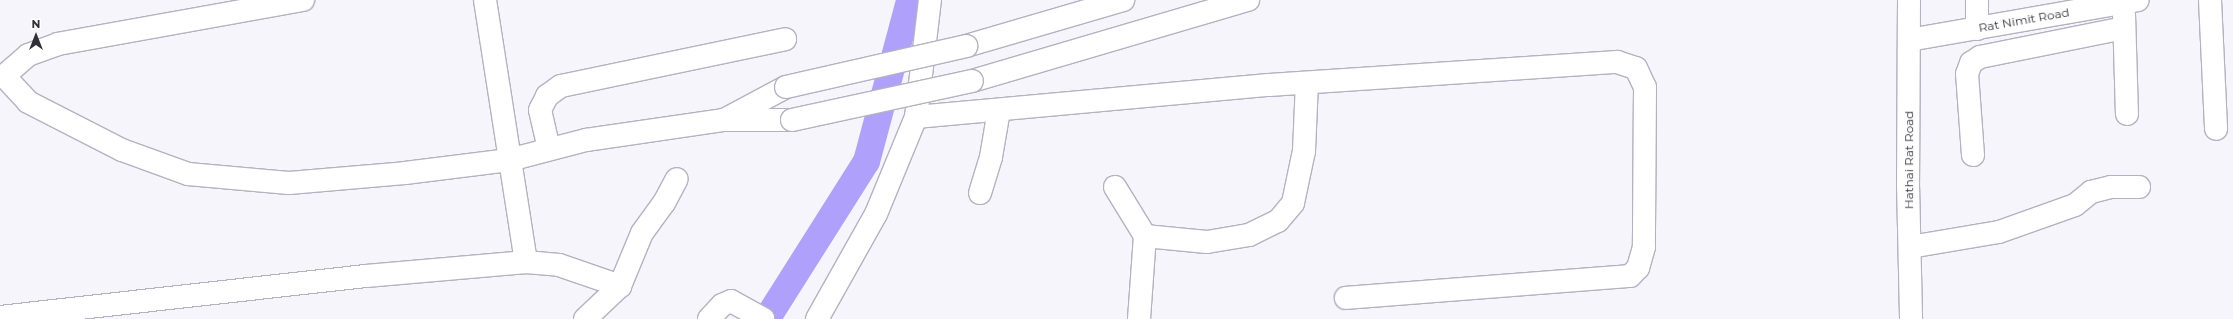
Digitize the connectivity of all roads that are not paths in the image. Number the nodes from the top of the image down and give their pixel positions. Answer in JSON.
{"nodes":[{"id":1,"x":303,"y":0,"type":"edge"},
{"id":2,"x":485,"y":0,"type":"edge"},
{"id":3,"x":930,"y":0,"type":"edge"},
{"id":4,"x":1123,"y":0,"type":"edge"},
{"id":5,"x":1248,"y":0,"type":"edge"},
{"id":6,"x":1909,"y":0,"type":"edge"},
{"id":7,"x":1977,"y":0,"type":"edge"},
{"id":8,"x":2210,"y":0,"type":"edge"},
{"id":9,"x":2131,"y":1,"type":"edge"},
{"id":10,"x":2124,"y":28,"type":"junction"},
{"id":11,"x":1977,"y":29,"type":"junction"},
{"id":12,"x":785,"y":38,"type":"dead end"},
{"id":13,"x":1909,"y":40,"type":"junction"},
{"id":14,"x":2,"y":76,"type":"edge"},
{"id":15,"x":1306,"y":83,"type":"junction"},
{"id":16,"x":999,"y":110,"type":"junction"},
{"id":17,"x":2127,"y":114,"type":"dead end"},
{"id":18,"x":916,"y":117,"type":"junction"},
{"id":19,"x":723,"y":120,"type":"junction"},
{"id":20,"x":2216,"y":129,"type":"dead end"},
{"id":21,"x":549,"y":149,"type":"junction"},
{"id":22,"x":1973,"y":155,"type":"dead end"},
{"id":23,"x":509,"y":160,"type":"junction"},
{"id":24,"x":677,"y":179,"type":"dead end"},
{"id":25,"x":2139,"y":186,"type":"dead end"},
{"id":26,"x":1115,"y":187,"type":"dead end"},
{"id":27,"x":980,"y":193,"type":"dead end"},
{"id":28,"x":1145,"y":236,"type":"junction"},
{"id":29,"x":1910,"y":247,"type":"junction"},
{"id":30,"x":526,"y":262,"type":"junction"},
{"id":31,"x":620,"y":286,"type":"junction"},
{"id":32,"x":1346,"y":298,"type":"dead end"},
{"id":33,"x":0,"y":317,"type":"edge"},
{"id":34,"x":585,"y":319,"type":"edge"},
{"id":35,"x":709,"y":319,"type":"edge"},
{"id":36,"x":763,"y":319,"type":"edge"},
{"id":37,"x":817,"y":319,"type":"edge"},
{"id":38,"x":1139,"y":319,"type":"edge"},
{"id":39,"x":1911,"y":319,"type":"edge"}],
"edges":[{"from":1,"to":14,"type":"street"},
{"from":2,"to":23,"type":"street"},
{"from":3,"to":18,"type":"street"},
{"from":4,"to":19,"type":"street","bridge":true},
{"from":5,"to":19,"type":"street","bridge":true},
{"from":6,"to":13,"type":"street","name":"Hathai Rat Road"},
{"from":7,"to":11,"type":"street"},
{"from":8,"to":20,"type":"street"},
{"from":9,"to":10,"type":"street"},
{"from":9,"to":11,"type":"street","name":"Rat Nimit Road"},
{"from":10,"to":17,"type":"street"},
{"from":10,"to":22,"type":"street"},
{"from":11,"to":13,"type":"street","name":"Rat Nimit Road"},
{"from":12,"to":21,"type":"street"},
{"from":13,"to":29,"type":"street","name":"Hathai Rat Road"},
{"from":14,"to":23,"type":"street"},
{"from":15,"to":16,"type":"street"},
{"from":15,"to":28,"type":"street"},
{"from":15,"to":32,"type":"street"},
{"from":16,"to":18,"type":"street"},
{"from":16,"to":27,"type":"street"},
{"from":18,"to":37,"type":"street"},
{"from":19,"to":21,"type":"street"},
{"from":21,"to":23,"type":"street"},
{"from":23,"to":30,"type":"street"},
{"from":24,"to":31,"type":"street"},
{"from":25,"to":29,"type":"street"},
{"from":26,"to":28,"type":"street"},
{"from":28,"to":38,"type":"street"},
{"from":29,"to":39,"type":"street","name":"Hathai Rat Road"},
{"from":30,"to":31,"type":"street"},
{"from":30,"to":33,"type":"street"},
{"from":31,"to":34,"type":"street"},
{"from":35,"to":36,"type":"street"}]}
